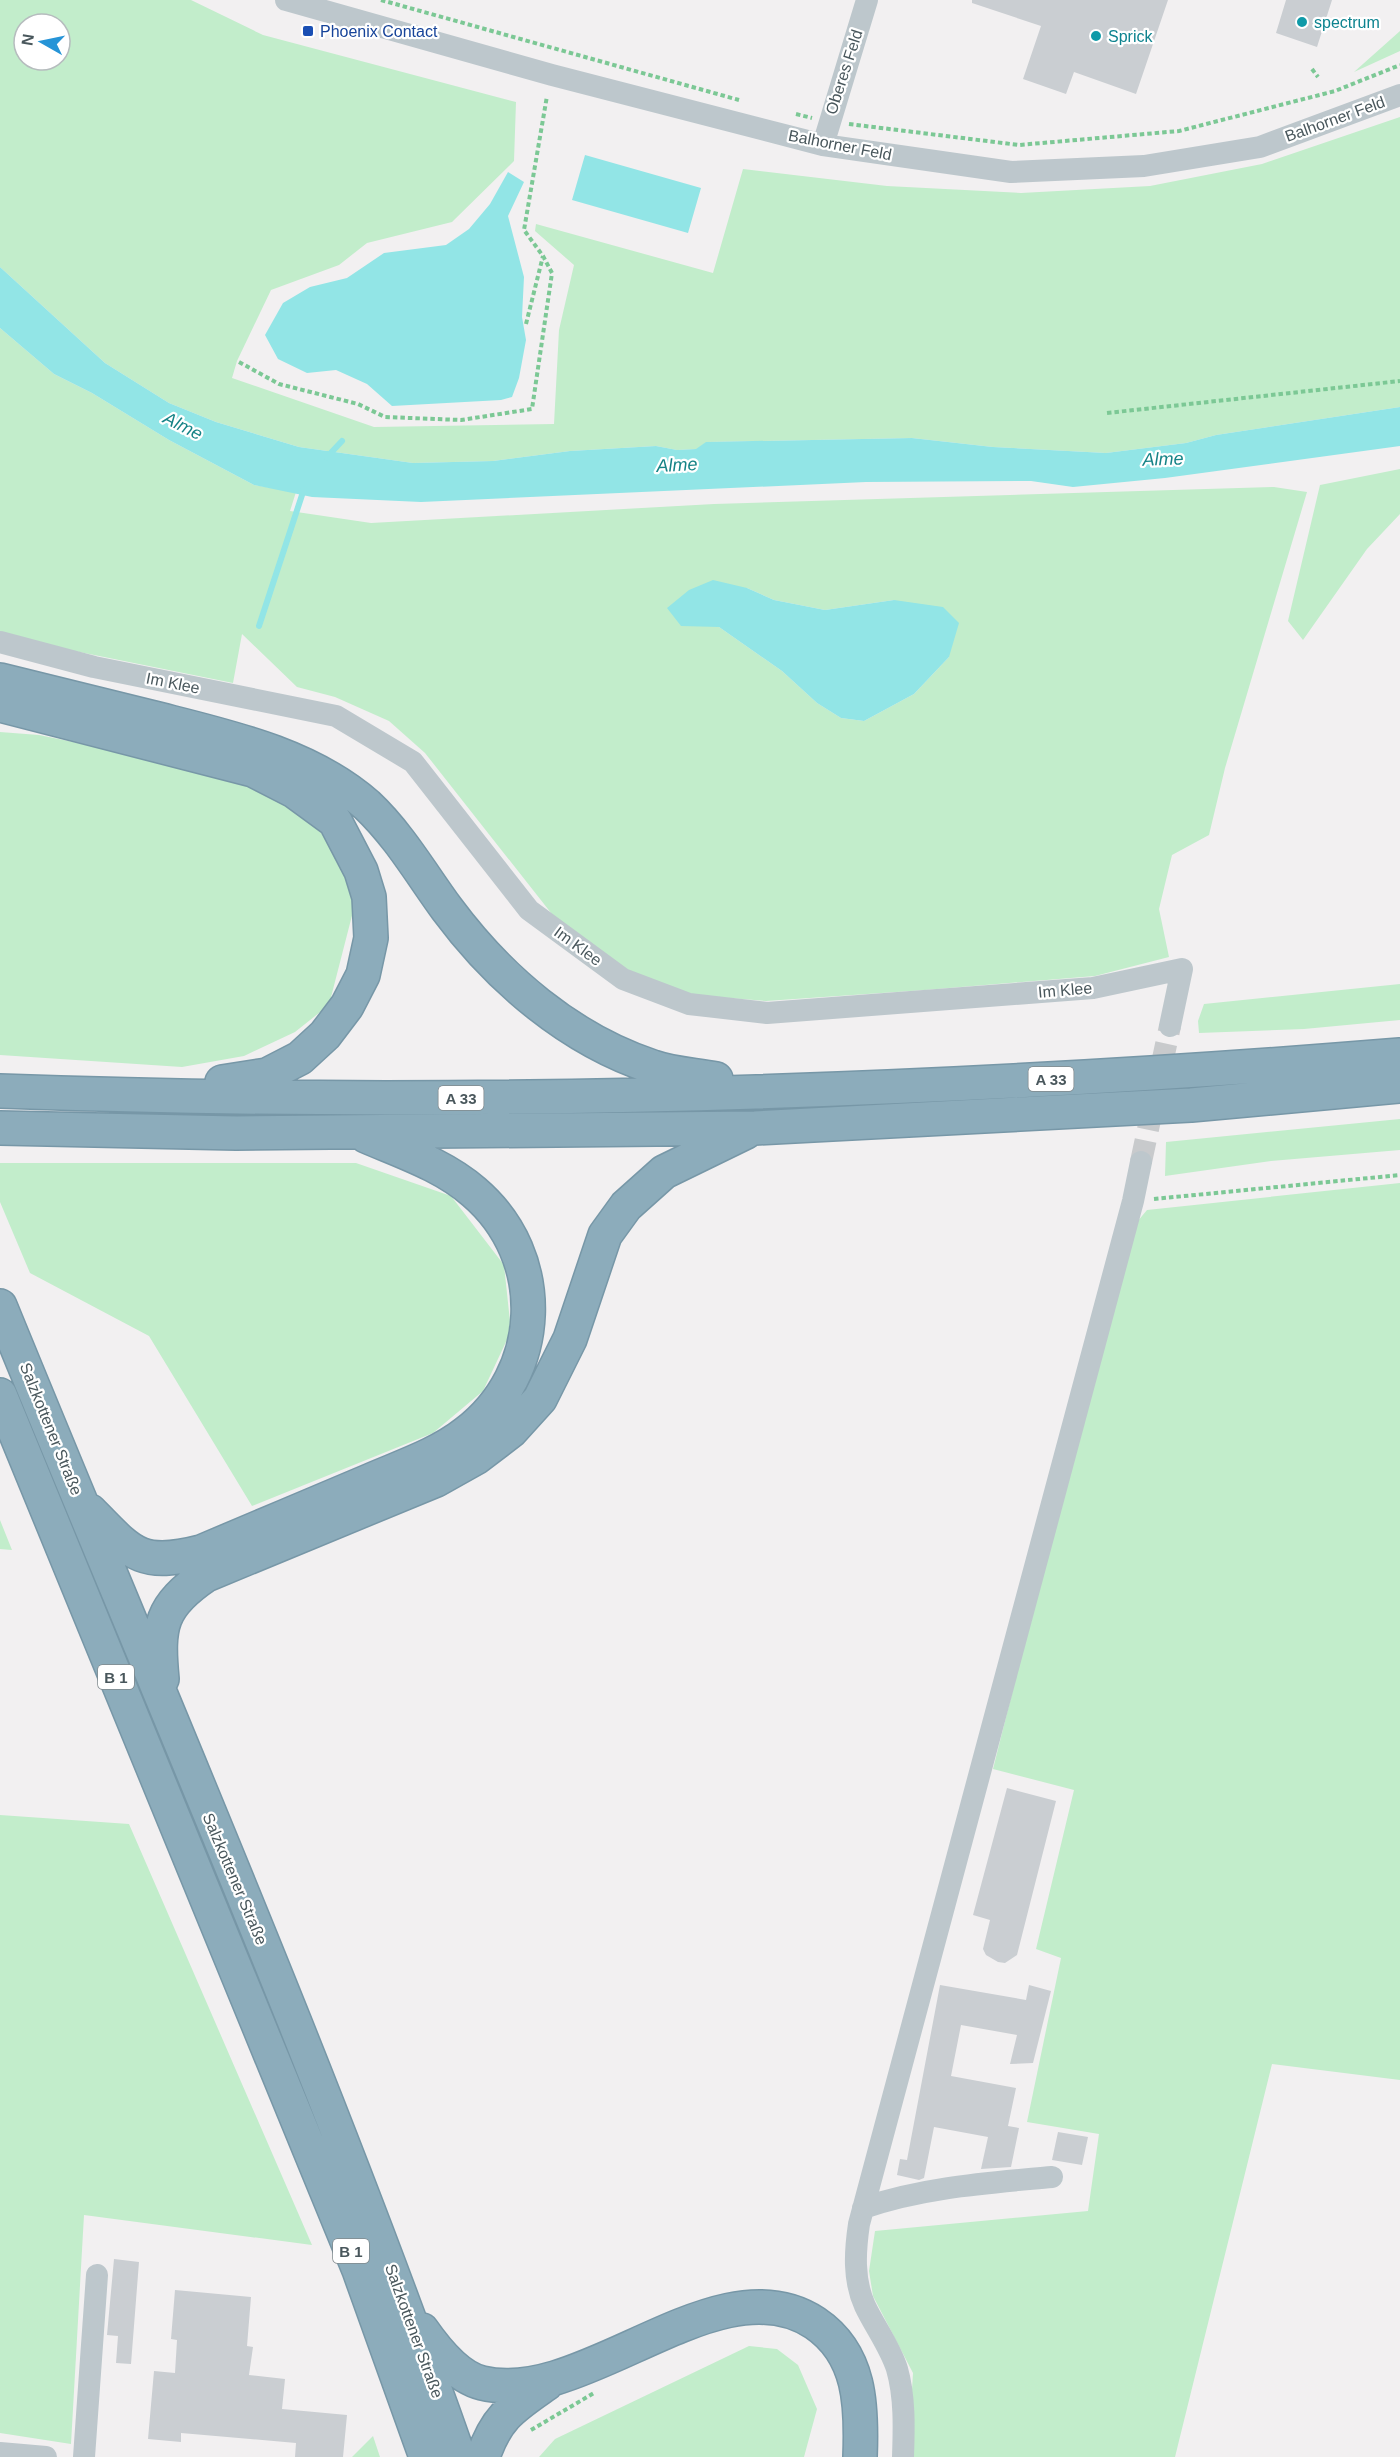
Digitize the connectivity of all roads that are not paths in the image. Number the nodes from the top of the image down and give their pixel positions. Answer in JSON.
{"nodes":[{"id":1,"x":286,"y":0,"type":"edge"},
{"id":2,"x":867,"y":0,"type":"edge"},
{"id":3,"x":1400,"y":95,"type":"edge"},
{"id":4,"x":823,"y":144,"type":"junction"},
{"id":5,"x":0,"y":642,"type":"edge"},
{"id":6,"x":0,"y":680,"type":"edge"},
{"id":7,"x":0,"y":705,"type":"edge"},
{"id":8,"x":1170,"y":1026,"type":"tunnel mouth"},
{"id":9,"x":1400,"y":1055,"type":"edge"},
{"id":10,"x":1400,"y":1086,"type":"edge"},
{"id":11,"x":0,"y":1091,"type":"edge"},
{"id":12,"x":789,"y":1092,"type":"junction"},
{"id":13,"x":134,"y":1097,"type":"junction"},
{"id":14,"x":0,"y":1128,"type":"edge"},
{"id":15,"x":755,"y":1128,"type":"junction"},
{"id":16,"x":353,"y":1131,"type":"junction"},
{"id":17,"x":1141,"y":1162,"type":"tunnel mouth"},
{"id":18,"x":0,"y":1305,"type":"edge"},
{"id":19,"x":0,"y":1395,"type":"edge"},
{"id":20,"x":80,"y":1502,"type":"junction"},
{"id":21,"x":167,"y":1713,"type":"junction"},
{"id":22,"x":1052,"y":2176,"type":"dead end"},
{"id":23,"x":863,"y":2208,"type":"junction"},
{"id":24,"x":97,"y":2275,"type":"dead end"},
{"id":25,"x":407,"y":2309,"type":"junction"},
{"id":26,"x":560,"y":2376,"type":"junction"},
{"id":27,"x":0,"y":2453,"type":"edge"},
{"id":28,"x":46,"y":2457,"type":"edge"},
{"id":29,"x":84,"y":2457,"type":"edge"},
{"id":30,"x":426,"y":2457,"type":"edge"},
{"id":31,"x":459,"y":2457,"type":"edge"},
{"id":32,"x":483,"y":2457,"type":"edge"},
{"id":33,"x":860,"y":2457,"type":"edge"},
{"id":34,"x":903,"y":2457,"type":"edge"}],
"edges":[{"from":1,"to":4,"type":"street","name":"Balhorner Feld"},
{"from":2,"to":4,"type":"street","name":"Oberes Feld"},
{"from":3,"to":4,"type":"street","name":"Balhorner Feld"},
{"from":5,"to":8,"type":"street","name":"Im Klee"},
{"from":6,"to":12,"type":"highway"},
{"from":7,"to":13,"type":"highway"},
{"from":9,"to":12,"type":"highway","number":"A 33"},
{"from":10,"to":15,"type":"highway","number":"A 33"},
{"from":11,"to":13,"type":"highway","number":"A 33"},
{"from":12,"to":13,"type":"highway","number":"A 33"},
{"from":14,"to":16,"type":"highway","number":"A 33"},
{"from":15,"to":16,"type":"highway","number":"A 33"},
{"from":15,"to":21,"type":"highway"},
{"from":16,"to":20,"type":"highway"},
{"from":17,"to":23,"type":"street"},
{"from":18,"to":20,"type":"highway","name":"Salzkottener Straße","number":"B 1"},
{"from":19,"to":30,"type":"highway","name":"Salzkottener Straße","number":"B 1"},
{"from":20,"to":21,"type":"highway","name":"Salzkottener Straße","number":"B 1"},
{"from":21,"to":25,"type":"highway","name":"Salzkottener Straße","number":"B 1"},
{"from":22,"to":23,"type":"street"},
{"from":23,"to":34,"type":"street"},
{"from":24,"to":29,"type":"street"},
{"from":25,"to":26,"type":"highway"},
{"from":25,"to":31,"type":"highway","name":"Salzkottener Straße","number":"B 1"},
{"from":26,"to":32,"type":"highway"},
{"from":26,"to":33,"type":"highway"},
{"from":27,"to":28,"type":"street"}]}
